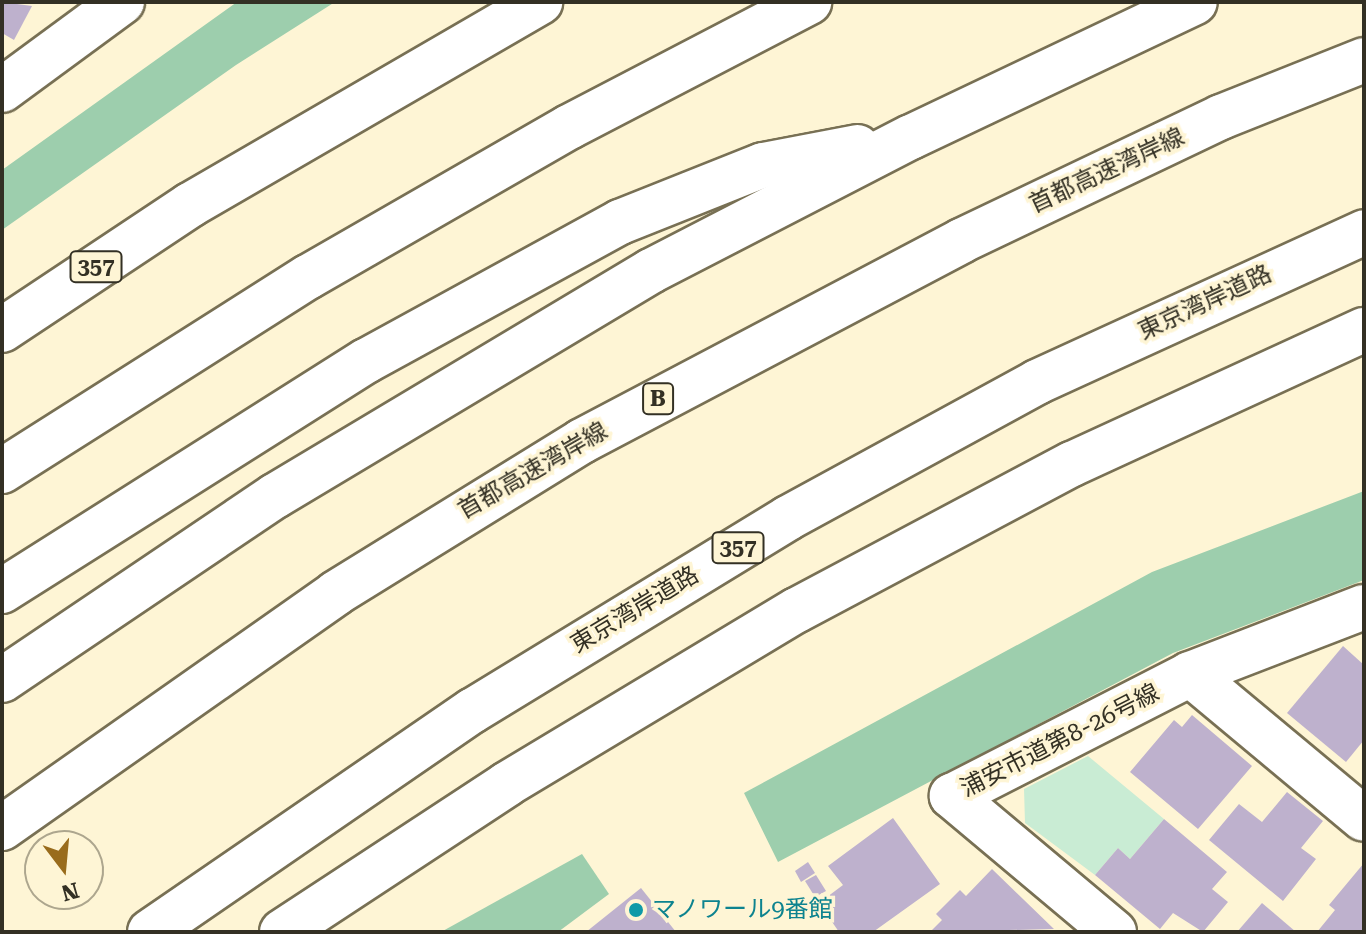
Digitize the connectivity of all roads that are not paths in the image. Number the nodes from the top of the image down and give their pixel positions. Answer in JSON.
{"nodes":[{"id":1,"x":122,"y":2,"type":"edge"},
{"id":2,"x":491,"y":2,"type":"edge"},
{"id":3,"x":540,"y":2,"type":"edge"},
{"id":4,"x":809,"y":2,"type":"edge"},
{"id":5,"x":1195,"y":2,"type":"edge"},
{"id":6,"x":1364,"y":60,"type":"edge"},
{"id":7,"x":409,"y":75,"type":"junction"},
{"id":8,"x":2,"y":90,"type":"edge"},
{"id":9,"x":911,"y":137,"type":"junction"},
{"id":10,"x":1364,"y":232,"type":"edge"},
{"id":11,"x":2,"y":330,"type":"edge"},
{"id":12,"x":1364,"y":330,"type":"edge"},
{"id":13,"x":2,"y":471,"type":"edge"},
{"id":14,"x":2,"y":591,"type":"edge"},
{"id":15,"x":1364,"y":607,"type":"edge"},
{"id":16,"x":1190,"y":674,"type":"junction"},
{"id":17,"x":2,"y":680,"type":"edge"},
{"id":18,"x":1364,"y":819,"type":"edge"},
{"id":19,"x":2,"y":828,"type":"edge"},
{"id":20,"x":1101,"y":928,"type":"edge"},
{"id":21,"x":150,"y":932,"type":"edge"},
{"id":22,"x":282,"y":932,"type":"edge"}],
"edges":[{"from":1,"to":8,"type":"main road"},
{"from":2,"to":7,"type":"main road"},
{"from":3,"to":7,"type":"main road","number":"357"},
{"from":4,"to":13,"type":"main road"},
{"from":5,"to":9,"type":"main road"},
{"from":6,"to":19,"type":"main road","name":"首都高速湾岸線","number":"B"},
{"from":7,"to":11,"type":"main road","number":"357"},
{"from":9,"to":14,"type":"main road"},
{"from":9,"to":17,"type":"main road"},
{"from":10,"to":21,"type":"main road","name":"東京湾岸道路","number":"357"},
{"from":12,"to":22,"type":"main road"},
{"from":15,"to":16,"type":"main road","name":"浦安市道第8-26号線"},
{"from":16,"to":18,"type":"main road"},
{"from":16,"to":20,"type":"main road","name":"浦安市道第8-26号線"}]}
